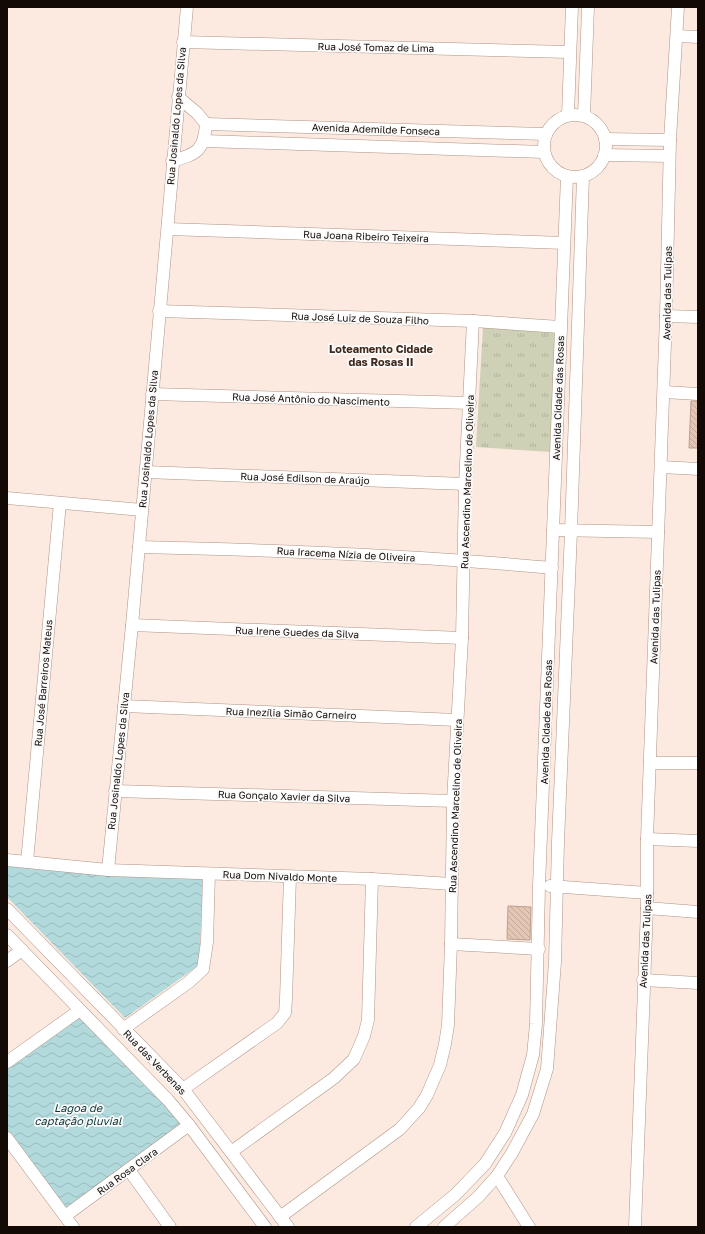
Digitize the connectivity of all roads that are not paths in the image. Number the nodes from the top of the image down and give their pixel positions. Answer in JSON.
{"nodes":[{"id":1,"x":187,"y":7,"type":"edge"},
{"id":2,"x":572,"y":7,"type":"edge"},
{"id":3,"x":588,"y":7,"type":"edge"},
{"id":4,"x":678,"y":7,"type":"edge"},
{"id":5,"x":677,"y":36,"type":"junction"},
{"id":6,"x":698,"y":37,"type":"edge"},
{"id":7,"x":183,"y":42,"type":"junction"},
{"id":8,"x":569,"y":52,"type":"junction"},
{"id":9,"x":178,"y":97,"type":"junction"},
{"id":10,"x":568,"y":116,"type":"junction"},
{"id":11,"x":584,"y":116,"type":"junction"},
{"id":12,"x":206,"y":124,"type":"junction"},
{"id":13,"x":546,"y":134,"type":"junction"},
{"id":14,"x":605,"y":139,"type":"junction"},
{"id":15,"x":670,"y":140,"type":"junction"},
{"id":16,"x":205,"y":141,"type":"junction"},
{"id":17,"x":544,"y":152,"type":"junction"},
{"id":18,"x":604,"y":155,"type":"junction"},
{"id":19,"x":669,"y":156,"type":"junction"},
{"id":20,"x":172,"y":161,"type":"junction"},
{"id":21,"x":567,"y":176,"type":"junction"},
{"id":22,"x":583,"y":176,"type":"junction"},
{"id":23,"x":168,"y":229,"type":"junction"},
{"id":24,"x":564,"y":243,"type":"junction"},
{"id":25,"x":159,"y":311,"type":"junction"},
{"id":26,"x":666,"y":316,"type":"junction"},
{"id":27,"x":698,"y":317,"type":"edge"},
{"id":28,"x":473,"y":321,"type":"junction"},
{"id":29,"x":560,"y":328,"type":"junction"},
{"id":30,"x":664,"y":392,"type":"junction"},
{"id":31,"x":152,"y":394,"type":"junction"},
{"id":32,"x":698,"y":394,"type":"edge"},
{"id":33,"x":470,"y":403,"type":"junction"},
{"id":34,"x":661,"y":467,"type":"junction"},
{"id":35,"x":698,"y":469,"type":"edge"},
{"id":36,"x":146,"y":472,"type":"junction"},
{"id":37,"x":465,"y":484,"type":"junction"},
{"id":38,"x":7,"y":498,"type":"edge"},
{"id":39,"x":60,"y":503,"type":"junction"},
{"id":40,"x":142,"y":510,"type":"junction"},
{"id":41,"x":553,"y":530,"type":"junction"},
{"id":42,"x":571,"y":532,"type":"junction"},
{"id":43,"x":658,"y":532,"type":"junction"},
{"id":44,"x":139,"y":547,"type":"junction"},
{"id":45,"x":464,"y":560,"type":"junction"},
{"id":46,"x":552,"y":568,"type":"junction"},
{"id":47,"x":132,"y":625,"type":"junction"},
{"id":48,"x":462,"y":638,"type":"junction"},
{"id":49,"x":124,"y":706,"type":"junction"},
{"id":50,"x":457,"y":720,"type":"junction"},
{"id":51,"x":650,"y":763,"type":"junction"},
{"id":52,"x":698,"y":763,"type":"edge"},
{"id":53,"x":115,"y":791,"type":"junction"},
{"id":54,"x":454,"y":801,"type":"junction"},
{"id":55,"x":647,"y":839,"type":"junction"},
{"id":56,"x":698,"y":841,"type":"edge"},
{"id":57,"x":7,"y":860,"type":"edge"},
{"id":58,"x":27,"y":862,"type":"junction"},
{"id":59,"x":108,"y":870,"type":"junction"},
{"id":60,"x":209,"y":874,"type":"junction"},
{"id":61,"x":290,"y":877,"type":"junction"},
{"id":62,"x":372,"y":879,"type":"junction"},
{"id":63,"x":452,"y":884,"type":"junction"},
{"id":64,"x":539,"y":886,"type":"junction"},
{"id":65,"x":557,"y":887,"type":"junction"},
{"id":66,"x":647,"y":893,"type":"junction"},
{"id":67,"x":647,"y":908,"type":"junction"},
{"id":68,"x":7,"y":909,"type":"edge"},
{"id":69,"x":698,"y":912,"type":"edge"},
{"id":70,"x":7,"y":935,"type":"edge"},
{"id":71,"x":451,"y":944,"type":"junction"},
{"id":72,"x":539,"y":949,"type":"junction"},
{"id":73,"x":22,"y":950,"type":"junction"},
{"id":74,"x":7,"y":961,"type":"edge"},
{"id":75,"x":643,"y":980,"type":"junction"},
{"id":76,"x":698,"y":984,"type":"edge"},
{"id":77,"x":80,"y":1010,"type":"junction"},
{"id":78,"x":123,"y":1029,"type":"junction"},
{"id":79,"x":7,"y":1062,"type":"edge"},
{"id":80,"x":182,"y":1089,"type":"junction"},
{"id":81,"x":189,"y":1125,"type":"junction"},
{"id":82,"x":7,"y":1138,"type":"edge"},
{"id":83,"x":231,"y":1152,"type":"junction"},
{"id":84,"x":129,"y":1170,"type":"junction"},
{"id":85,"x":497,"y":1176,"type":"junction"},
{"id":86,"x":65,"y":1216,"type":"junction"},
{"id":87,"x":280,"y":1217,"type":"junction"},
{"id":88,"x":73,"y":1227,"type":"edge"},
{"id":89,"x":170,"y":1227,"type":"edge"},
{"id":90,"x":265,"y":1227,"type":"edge"},
{"id":91,"x":288,"y":1227,"type":"edge"},
{"id":92,"x":416,"y":1227,"type":"edge"},
{"id":93,"x":444,"y":1227,"type":"edge"},
{"id":94,"x":529,"y":1227,"type":"edge"},
{"id":95,"x":635,"y":1227,"type":"edge"}],
"edges":[{"from":1,"to":7,"type":"street","name":"Rua Josinaldo Lopes da Silva"},
{"from":2,"to":8,"type":"street"},
{"from":3,"to":11,"type":"street"},
{"from":4,"to":5,"type":"street","name":"Avenida das Tulipas"},
{"from":5,"to":6,"type":"street"},
{"from":5,"to":15,"type":"street","name":"Avenida das Tulipas"},
{"from":7,"to":8,"type":"street","name":"Rua José Tomaz de Lima"},
{"from":7,"to":9,"type":"street","name":"Rua Josinaldo Lopes da Silva"},
{"from":8,"to":10,"type":"street"},
{"from":9,"to":12,"type":"street"},
{"from":9,"to":20,"type":"street","name":"Rua Josinaldo Lopes da Silva"},
{"from":10,"to":11,"type":"street"},
{"from":10,"to":13,"type":"street"},
{"from":11,"to":14,"type":"street"},
{"from":12,"to":13,"type":"street","name":"Avenida Ademilde Fonseca"},
{"from":12,"to":16,"type":"street"},
{"from":13,"to":17,"type":"street"},
{"from":14,"to":15,"type":"street"},
{"from":14,"to":18,"type":"street"},
{"from":15,"to":19,"type":"street","name":"Avenida das Tulipas"},
{"from":16,"to":17,"type":"street","name":"Avenida Ademilde Fonseca"},
{"from":16,"to":20,"type":"street"},
{"from":17,"to":21,"type":"street"},
{"from":18,"to":19,"type":"street"},
{"from":18,"to":22,"type":"street"},
{"from":19,"to":26,"type":"street","name":"Avenida das Tulipas"},
{"from":20,"to":23,"type":"street","name":"Rua Josinaldo Lopes da Silva"},
{"from":21,"to":22,"type":"street"},
{"from":21,"to":24,"type":"street","name":"Avenida Cidade das Rosas"},
{"from":22,"to":42,"type":"street","name":"Avenida Cidade das Rosas"},
{"from":23,"to":24,"type":"street","name":"Rua Joana Ribeiro Teixeira"},
{"from":23,"to":25,"type":"street","name":"Rua Josinaldo Lopes da Silva"},
{"from":24,"to":29,"type":"street","name":"Avenida Cidade das Rosas"},
{"from":25,"to":28,"type":"street","name":"Rua José Luiz de Souza Filho"},
{"from":25,"to":31,"type":"street","name":"Rua Josinaldo Lopes da Silva"},
{"from":26,"to":27,"type":"street"},
{"from":26,"to":30,"type":"street","name":"Avenida das Tulipas"},
{"from":28,"to":29,"type":"street","name":"Rua José Luiz de Souza Filho"},
{"from":28,"to":33,"type":"street","name":"Rua Ascendino Marcelino de Oliveira"},
{"from":29,"to":41,"type":"street","name":"Avenida Cidade das Rosas"},
{"from":30,"to":32,"type":"street"},
{"from":30,"to":34,"type":"street","name":"Avenida das Tulipas"},
{"from":31,"to":33,"type":"street","name":"Rua José Antônio do Nascimento"},
{"from":31,"to":36,"type":"street","name":"Rua Josinaldo Lopes da Silva"},
{"from":33,"to":37,"type":"street","name":"Rua Ascendino Marcelino de Oliveira"},
{"from":34,"to":35,"type":"street"},
{"from":34,"to":43,"type":"street","name":"Avenida das Tulipas"},
{"from":36,"to":37,"type":"street","name":"Rua José Edilson de Araújo"},
{"from":36,"to":40,"type":"street","name":"Rua Josinaldo Lopes da Silva"},
{"from":37,"to":45,"type":"street","name":"Rua Ascendino Marcelino de Oliveira"},
{"from":38,"to":39,"type":"street"},
{"from":39,"to":40,"type":"street"},
{"from":39,"to":58,"type":"street","name":"Rua José Barreiros Mateus"},
{"from":40,"to":44,"type":"street","name":"Rua Josinaldo Lopes da Silva"},
{"from":41,"to":42,"type":"street"},
{"from":41,"to":46,"type":"street","name":"Avenida Cidade das Rosas"},
{"from":42,"to":43,"type":"street"},
{"from":42,"to":65,"type":"street","name":"Avenida Cidade das Rosas"},
{"from":43,"to":51,"type":"street","name":"Avenida das Tulipas"},
{"from":44,"to":45,"type":"street","name":"Rua Iracema Nízia de Oliveira"},
{"from":44,"to":47,"type":"street","name":"Rua Josinaldo Lopes da Silva"},
{"from":45,"to":46,"type":"street","name":"Rua Iracema Nízia de Oliveira"},
{"from":45,"to":48,"type":"street","name":"Rua Ascendino Marcelino de Oliveira"},
{"from":46,"to":64,"type":"street","name":"Avenida Cidade das Rosas"},
{"from":47,"to":48,"type":"street","name":"Rua Irene Guedes da Silva"},
{"from":47,"to":49,"type":"street","name":"Rua Josinaldo Lopes da Silva"},
{"from":48,"to":50,"type":"street","name":"Rua Ascendino Marcelino de Oliveira"},
{"from":49,"to":50,"type":"street","name":"Rua Inezília Simão Carneiro"},
{"from":49,"to":53,"type":"street","name":"Rua Josinaldo Lopes da Silva"},
{"from":50,"to":54,"type":"street","name":"Rua Ascendino Marcelino de Oliveira"},
{"from":51,"to":52,"type":"street"},
{"from":51,"to":55,"type":"street","name":"Avenida das Tulipas"},
{"from":53,"to":54,"type":"street","name":"Rua Gonçalo Xavier da Silva"},
{"from":53,"to":59,"type":"street","name":"Rua Josinaldo Lopes da Silva"},
{"from":54,"to":63,"type":"street","name":"Rua Ascendino Marcelino de Oliveira"},
{"from":55,"to":56,"type":"street"},
{"from":55,"to":66,"type":"street","name":"Avenida das Tulipas"},
{"from":57,"to":58,"type":"street","name":"Rua Dom Nivaldo Monte"},
{"from":58,"to":59,"type":"street","name":"Rua Dom Nivaldo Monte"},
{"from":59,"to":60,"type":"street","name":"Rua Dom Nivaldo Monte"},
{"from":60,"to":61,"type":"street","name":"Rua Dom Nivaldo Monte"},
{"from":60,"to":78,"type":"street"},
{"from":61,"to":62,"type":"street","name":"Rua Dom Nivaldo Monte"},
{"from":61,"to":80,"type":"street"},
{"from":62,"to":63,"type":"street","name":"Rua Dom Nivaldo Monte"},
{"from":62,"to":83,"type":"street"},
{"from":63,"to":71,"type":"street","name":"Rua Ascendino Marcelino de Oliveira"},
{"from":64,"to":65,"type":"street"},
{"from":64,"to":72,"type":"street","name":"Avenida Cidade das Rosas"},
{"from":65,"to":66,"type":"street"},
{"from":65,"to":85,"type":"street","name":"Avenida Cidade das Rosas"},
{"from":66,"to":67,"type":"street","name":"Avenida das Tulipas"},
{"from":67,"to":69,"type":"street"},
{"from":67,"to":75,"type":"street","name":"Avenida das Tulipas"},
{"from":68,"to":78,"type":"street","name":"Rua das Verbenas"},
{"from":70,"to":73,"type":"street","name":"Rua das Verbenas"},
{"from":71,"to":72,"type":"street"},
{"from":71,"to":87,"type":"street","name":"Rua Ascendino Marcelino de Oliveira"},
{"from":72,"to":92,"type":"street","name":"Avenida Cidade das Rosas"},
{"from":73,"to":74,"type":"street"},
{"from":73,"to":77,"type":"street","name":"Rua das Verbenas"},
{"from":75,"to":76,"type":"street"},
{"from":75,"to":95,"type":"street","name":"Avenida das Tulipas"},
{"from":77,"to":79,"type":"street"},
{"from":77,"to":81,"type":"street","name":"Rua das Verbenas"},
{"from":78,"to":80,"type":"street","name":"Rua das Verbenas"},
{"from":80,"to":83,"type":"street","name":"Rua das Verbenas"},
{"from":81,"to":84,"type":"street","name":"Rua Rosa Clara"},
{"from":81,"to":90,"type":"street","name":"Rua das Verbenas"},
{"from":82,"to":86,"type":"street"},
{"from":83,"to":87,"type":"street","name":"Rua das Verbenas"},
{"from":84,"to":86,"type":"street","name":"Rua Rosa Clara"},
{"from":84,"to":89,"type":"street"},
{"from":85,"to":93,"type":"street","name":"Avenida Cidade das Rosas"},
{"from":85,"to":94,"type":"street"},
{"from":86,"to":88,"type":"street"},
{"from":87,"to":91,"type":"street","name":"Rua das Verbenas"}]}
